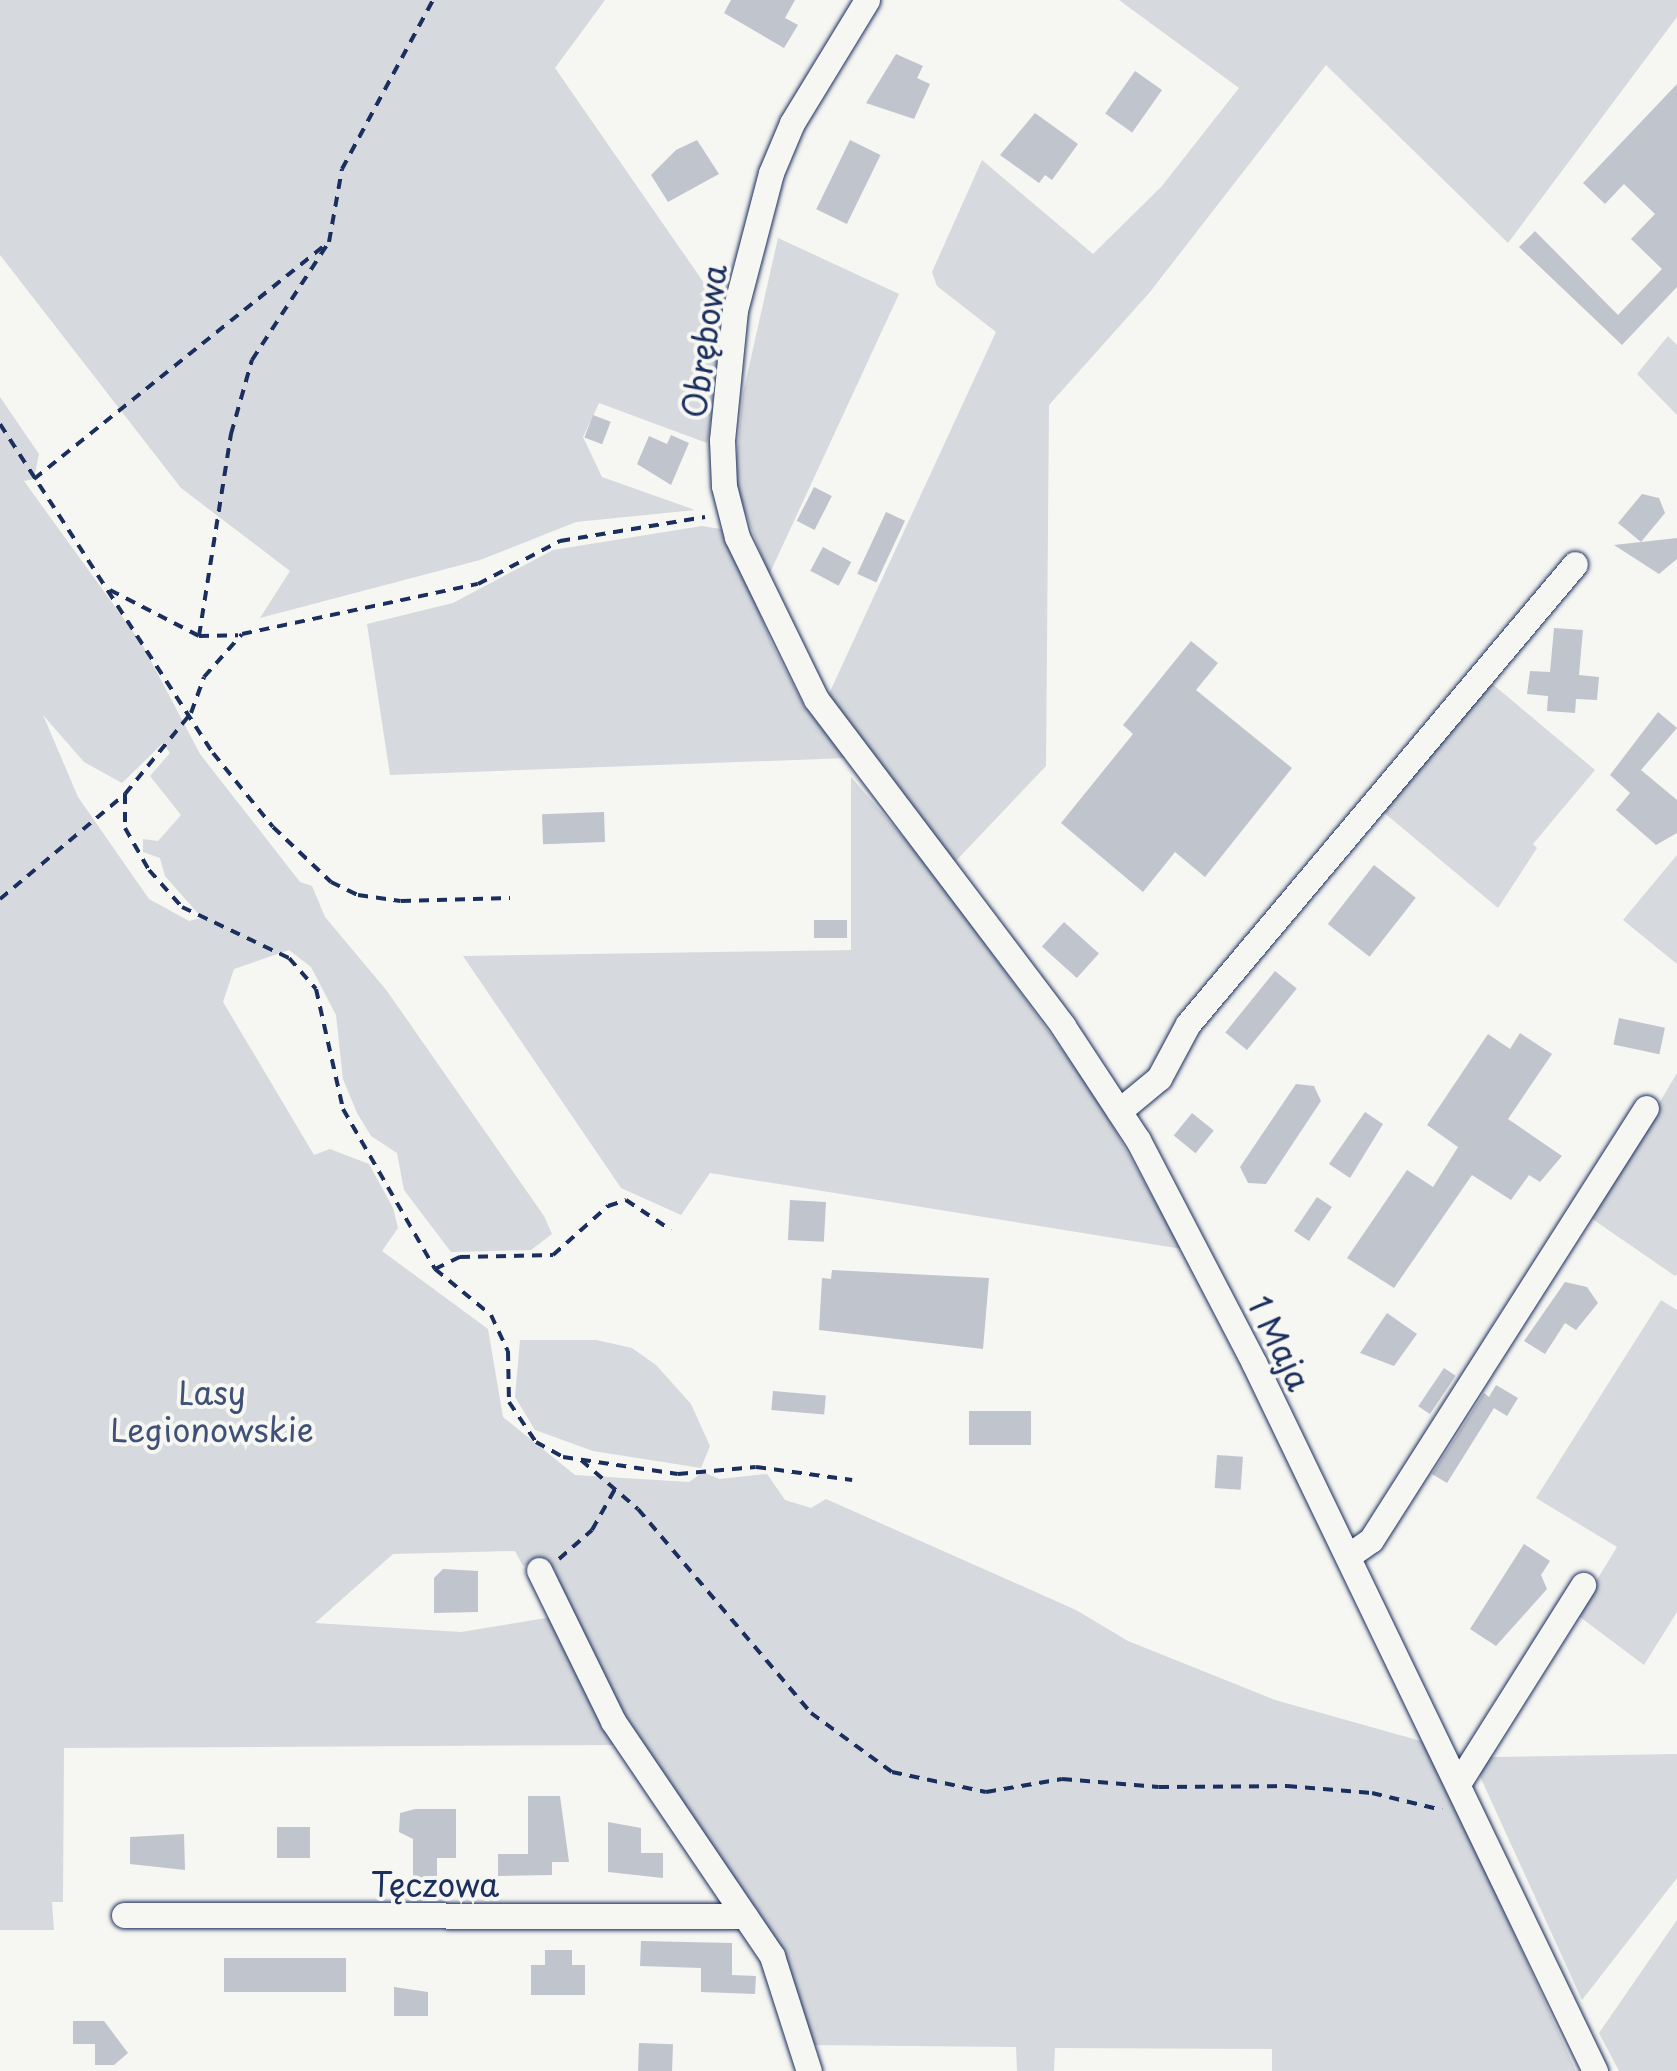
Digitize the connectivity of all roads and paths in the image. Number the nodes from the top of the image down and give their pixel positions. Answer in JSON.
{"nodes":[{"id":1,"x":433,"y":0,"type":"edge"},
{"id":2,"x":867,"y":0,"type":"edge"},
{"id":3,"x":329,"y":242,"type":"junction"},
{"id":4,"x":0,"y":424,"type":"edge"},
{"id":5,"x":34,"y":479,"type":"junction"},
{"id":6,"x":729,"y":511,"type":"junction"},
{"id":7,"x":1576,"y":564,"type":"dead end"},
{"id":8,"x":102,"y":583,"type":"junction"},
{"id":9,"x":242,"y":634,"type":"junction"},
{"id":10,"x":199,"y":636,"type":"junction"},
{"id":11,"x":816,"y":699,"type":"joint"},
{"id":12,"x":191,"y":714,"type":"junction"},
{"id":13,"x":125,"y":794,"type":"junction"},
{"id":14,"x":510,"y":898,"type":"dead end"},
{"id":15,"x":0,"y":899,"type":"edge"},
{"id":16,"x":1646,"y":1108,"type":"dead end"},
{"id":17,"x":1119,"y":1110,"type":"junction"},
{"id":18,"x":671,"y":1230,"type":"dead end"},
{"id":19,"x":435,"y":1269,"type":"junction"},
{"id":20,"x":582,"y":1460,"type":"junction"},
{"id":21,"x":852,"y":1480,"type":"dead end"},
{"id":22,"x":615,"y":1490,"type":"junction"},
{"id":23,"x":1348,"y":1556,"type":"junction"},
{"id":24,"x":539,"y":1570,"type":"joint"},
{"id":25,"x":1583,"y":1585,"type":"dead end"},
{"id":26,"x":1458,"y":1782,"type":"junction"},
{"id":27,"x":1474,"y":1816,"type":"junction"},
{"id":28,"x":124,"y":1915,"type":"dead end"},
{"id":29,"x":745,"y":1916,"type":"junction"},
{"id":30,"x":809,"y":2071,"type":"edge"},
{"id":31,"x":1595,"y":2071,"type":"edge"}],
"edges":[{"from":1,"to":3,"type":"path"},
{"from":2,"to":6,"type":"street","name":"Obrębowa"},
{"from":3,"to":5,"type":"path"},
{"from":3,"to":10,"type":"path"},
{"from":4,"to":5,"type":"path"},
{"from":5,"to":8,"type":"path"},
{"from":6,"to":9,"type":"path"},
{"from":6,"to":11,"type":"street","name":"Obrębowa"},
{"from":7,"to":17,"type":"street"},
{"from":8,"to":10,"type":"path"},
{"from":8,"to":12,"type":"path"},
{"from":9,"to":10,"type":"path"},
{"from":9,"to":12,"type":"path"},
{"from":11,"to":17,"type":"street","name":"1 Maja"},
{"from":12,"to":13,"type":"path"},
{"from":12,"to":14,"type":"path"},
{"from":13,"to":15,"type":"path"},
{"from":13,"to":19,"type":"path"},
{"from":16,"to":23,"type":"street"},
{"from":17,"to":23,"type":"street","name":"1 Maja"},
{"from":18,"to":19,"type":"path"},
{"from":19,"to":20,"type":"path"},
{"from":20,"to":21,"type":"path"},
{"from":20,"to":22,"type":"path"},
{"from":22,"to":24,"type":"path"},
{"from":22,"to":27,"type":"path"},
{"from":23,"to":26,"type":"street","name":"1 Maja"},
{"from":24,"to":29,"type":"street"},
{"from":25,"to":26,"type":"street"},
{"from":26,"to":27,"type":"street","name":"1 Maja"},
{"from":27,"to":31,"type":"street","name":"1 Maja"},
{"from":28,"to":29,"type":"street","name":"Tęczowa"},
{"from":29,"to":30,"type":"street"}]}
